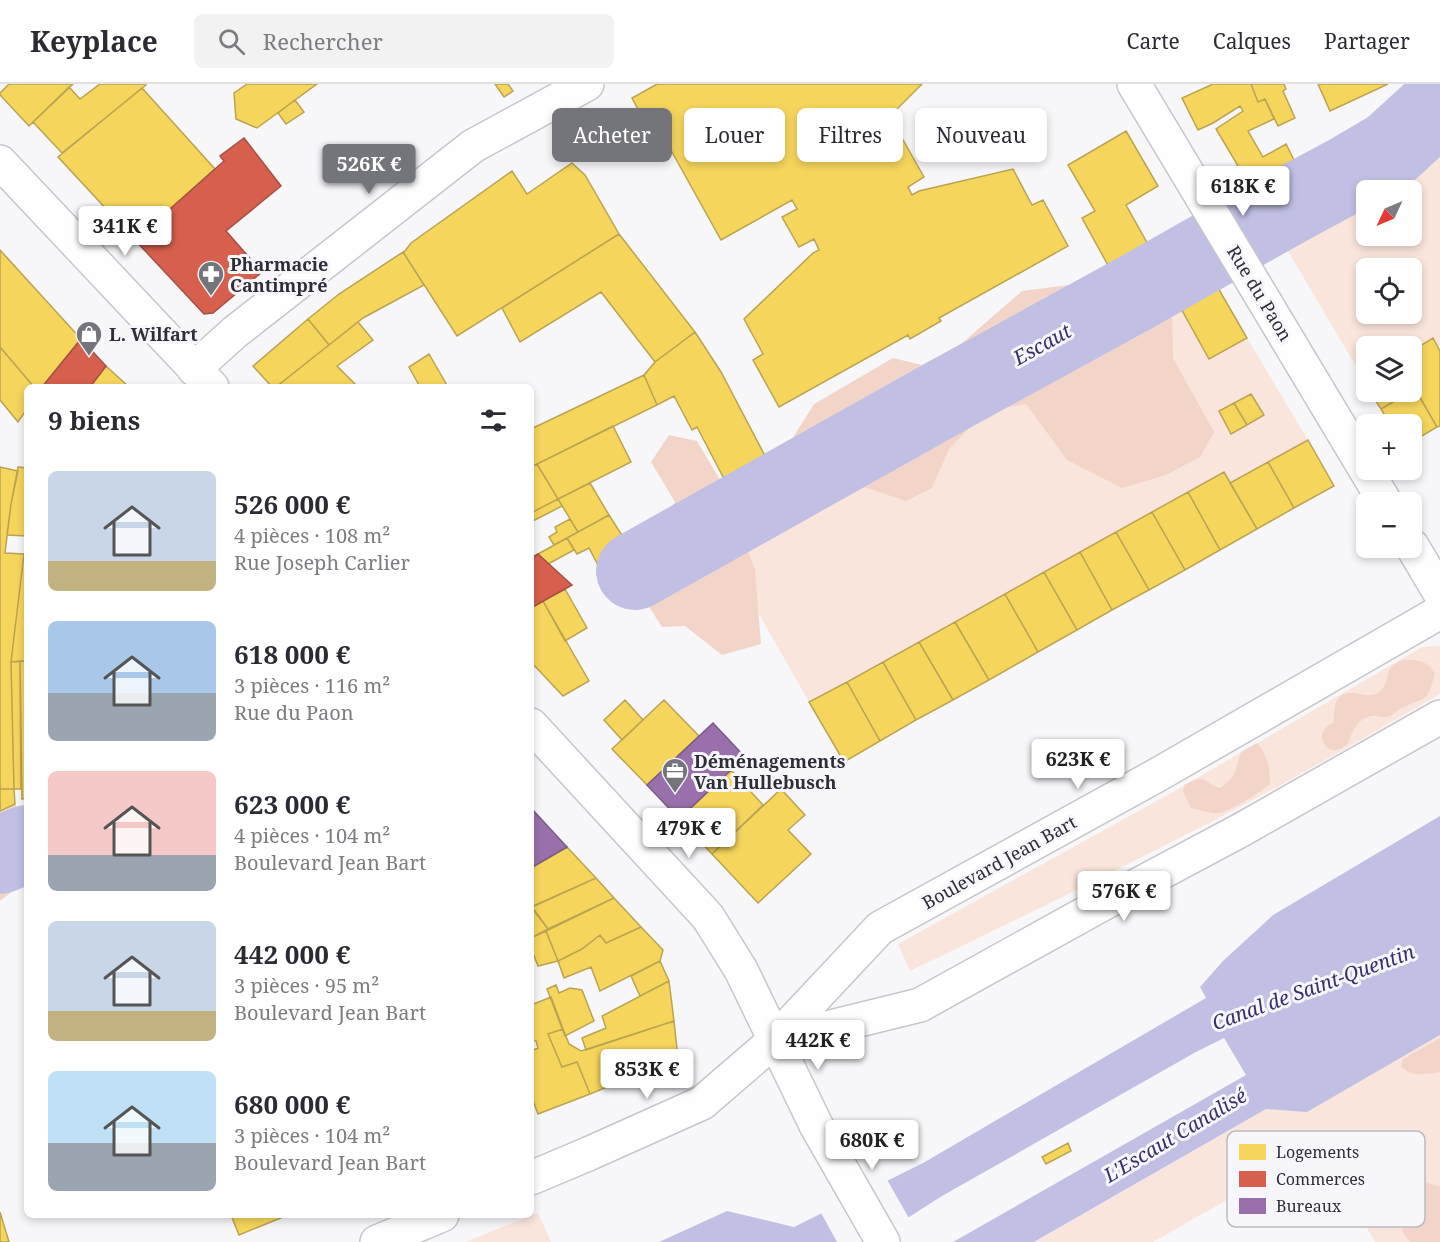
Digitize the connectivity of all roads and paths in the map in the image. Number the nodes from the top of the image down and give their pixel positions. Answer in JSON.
{"nodes":[{"id":1,"x":587,"y":84,"type":"edge"},
{"id":2,"x":1134,"y":84,"type":"edge"},
{"id":3,"x":0,"y":163,"type":"edge"},
{"id":4,"x":203,"y":378,"type":"edge"},
{"id":5,"x":1379,"y":492,"type":"edge"},
{"id":6,"x":1419,"y":558,"type":"edge"},
{"id":7,"x":1440,"y":593,"type":"edge"},
{"id":8,"x":1440,"y":612,"type":"edge"},
{"id":9,"x":1440,"y":717,"type":"edge"},
{"id":10,"x":534,"y":728,"type":"edge"},
{"id":11,"x":774,"y":1041,"type":"junction"},
{"id":12,"x":534,"y":1177,"type":"edge"},
{"id":13,"x":435,"y":1218,"type":"edge"},
{"id":14,"x":377,"y":1242,"type":"edge"},
{"id":15,"x":883,"y":1242,"type":"edge"}],
"edges":[{"from":1,"to":4,"type":"street"},
{"from":2,"to":5,"type":"street","name":"Rue du Paon"},
{"from":3,"to":4,"type":"street"},
{"from":6,"to":7,"type":"street"},
{"from":8,"to":11,"type":"street","name":"Boulevard Jean Bart"},
{"from":9,"to":11,"type":"street","name":"Boulevard Jean Bart"},
{"from":10,"to":11,"type":"street"},
{"from":11,"to":12,"type":"street","name":"Boulevard Jean Bart"},
{"from":11,"to":15,"type":"street"},
{"from":13,"to":14,"type":"street"}]}
